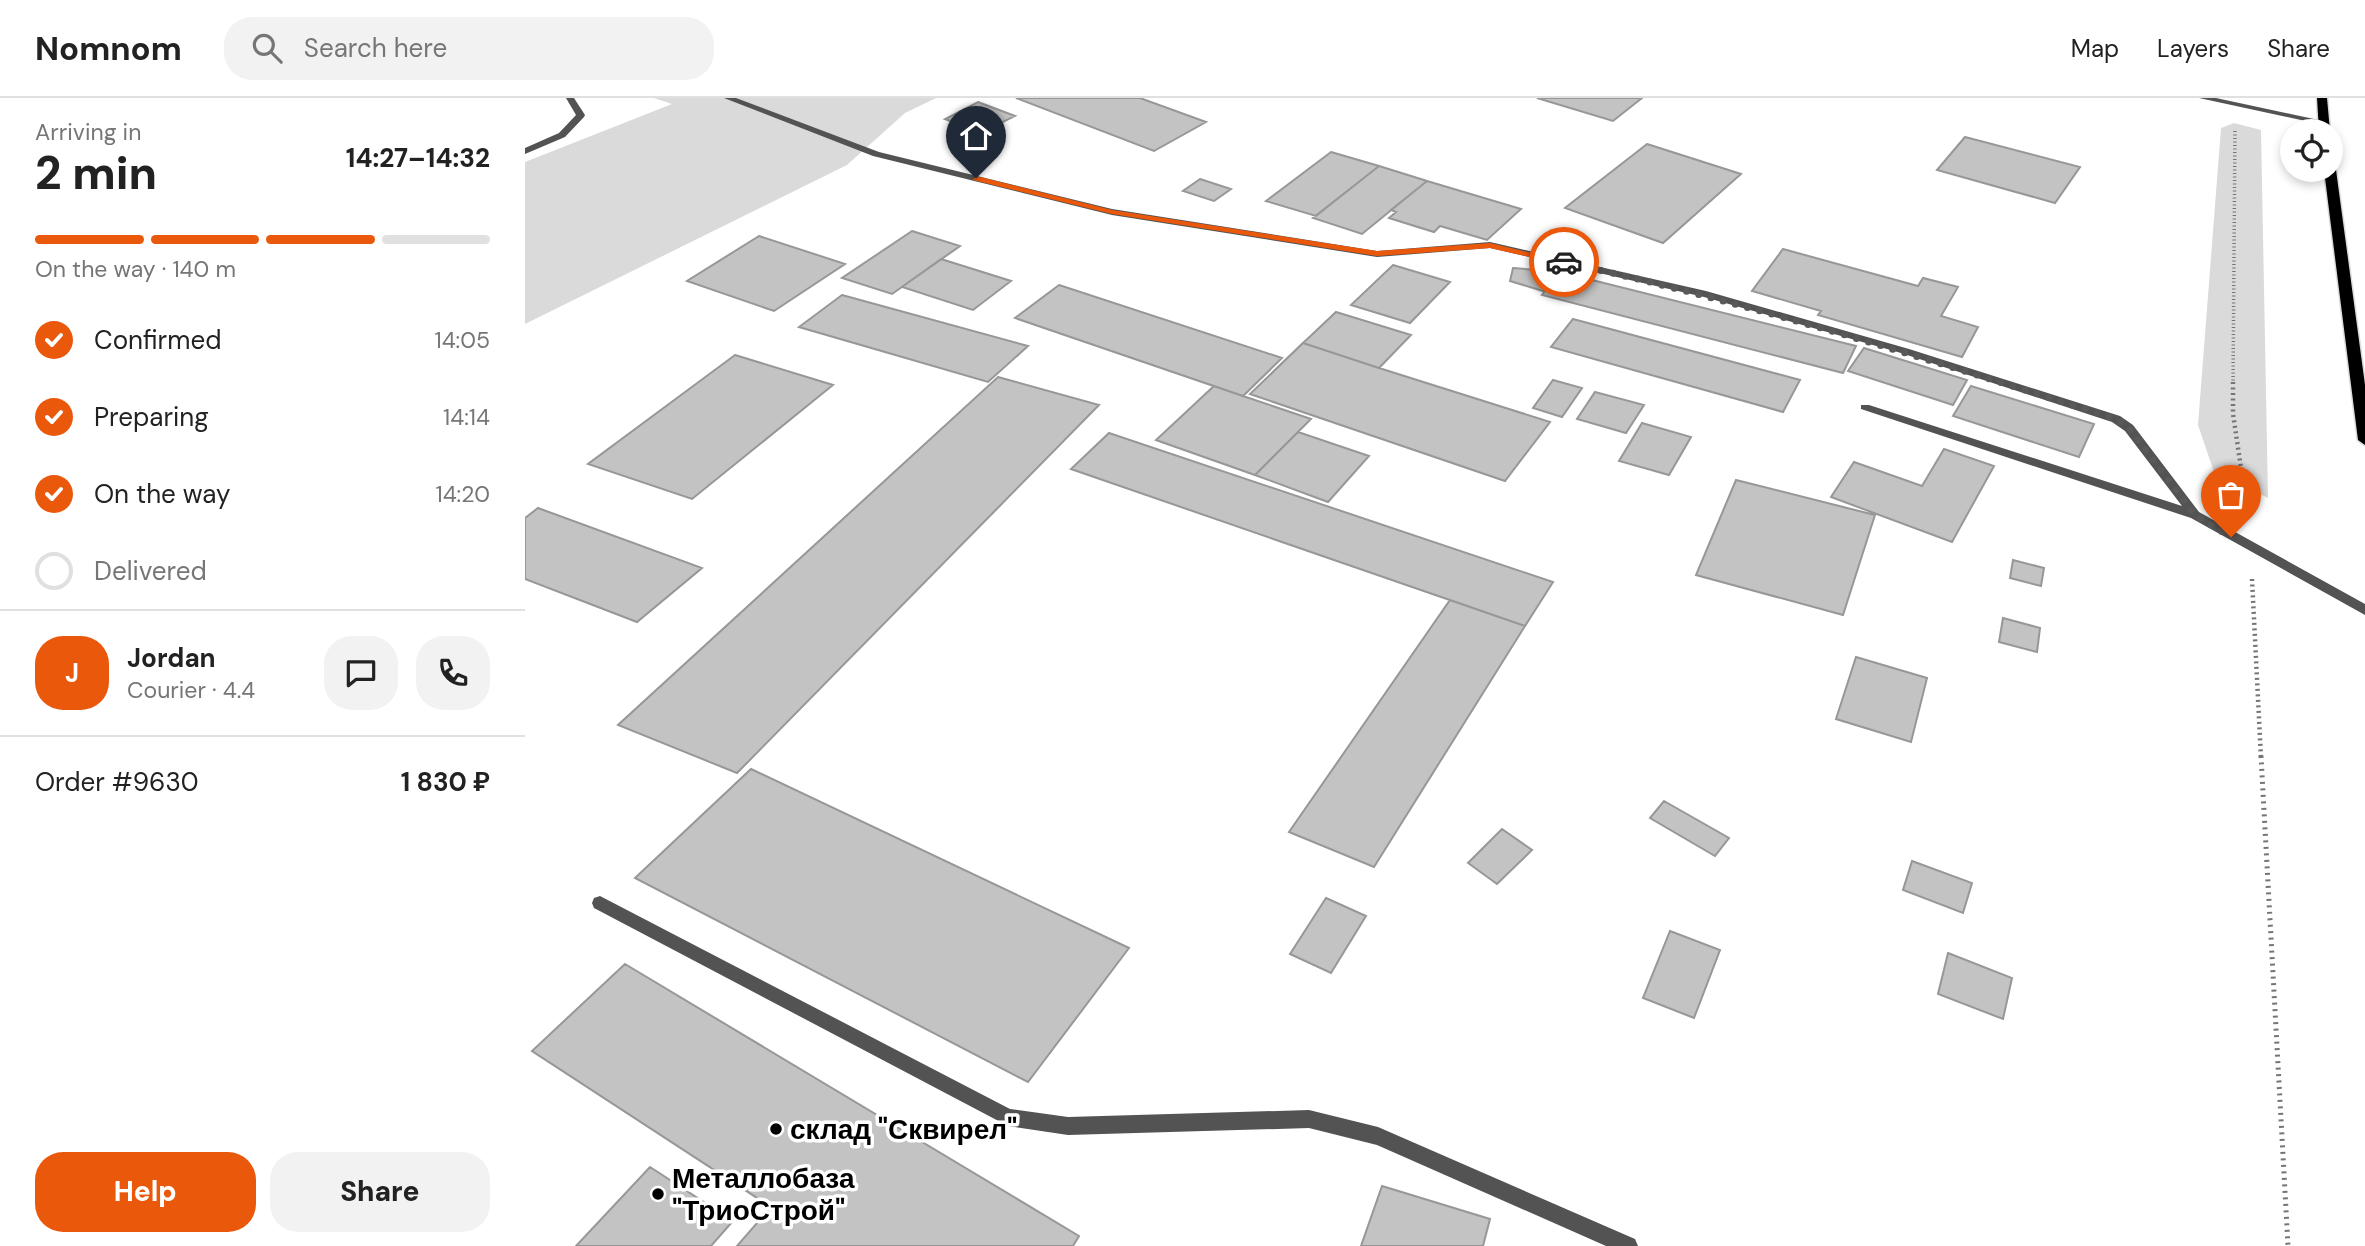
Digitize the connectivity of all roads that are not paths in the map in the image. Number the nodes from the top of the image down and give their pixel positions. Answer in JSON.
{"nodes":[{"id":1,"x":570,"y":98,"type":"edge"},
{"id":2,"x":2203,"y":98,"type":"edge"},
{"id":3,"x":2322,"y":98,"type":"edge"},
{"id":4,"x":733,"y":99,"type":"edge"},
{"id":5,"x":2232,"y":102,"type":"edge"},
{"id":6,"x":2295,"y":119,"type":"edge"},
{"id":7,"x":2324,"y":119,"type":"edge"},
{"id":8,"x":525,"y":151,"type":"edge"},
{"id":9,"x":2332,"y":182,"type":"edge"},
{"id":10,"x":1865,"y":407,"type":"dead end"},
{"id":11,"x":2365,"y":440,"type":"edge"},
{"id":12,"x":2195,"y":515,"type":"junction"},
{"id":13,"x":2365,"y":610,"type":"edge"},
{"id":14,"x":600,"y":903,"type":"dead end"},
{"id":15,"x":1628,"y":1246,"type":"edge"}],
"edges":[{"from":1,"to":8,"type":"street"},
{"from":2,"to":5,"type":"street"},
{"from":3,"to":7,"type":"main road"},
{"from":4,"to":12,"type":"street"},
{"from":5,"to":6,"type":"street"},
{"from":9,"to":11,"type":"main road"},
{"from":10,"to":12,"type":"street"},
{"from":12,"to":13,"type":"street"},
{"from":14,"to":15,"type":"street"}]}
